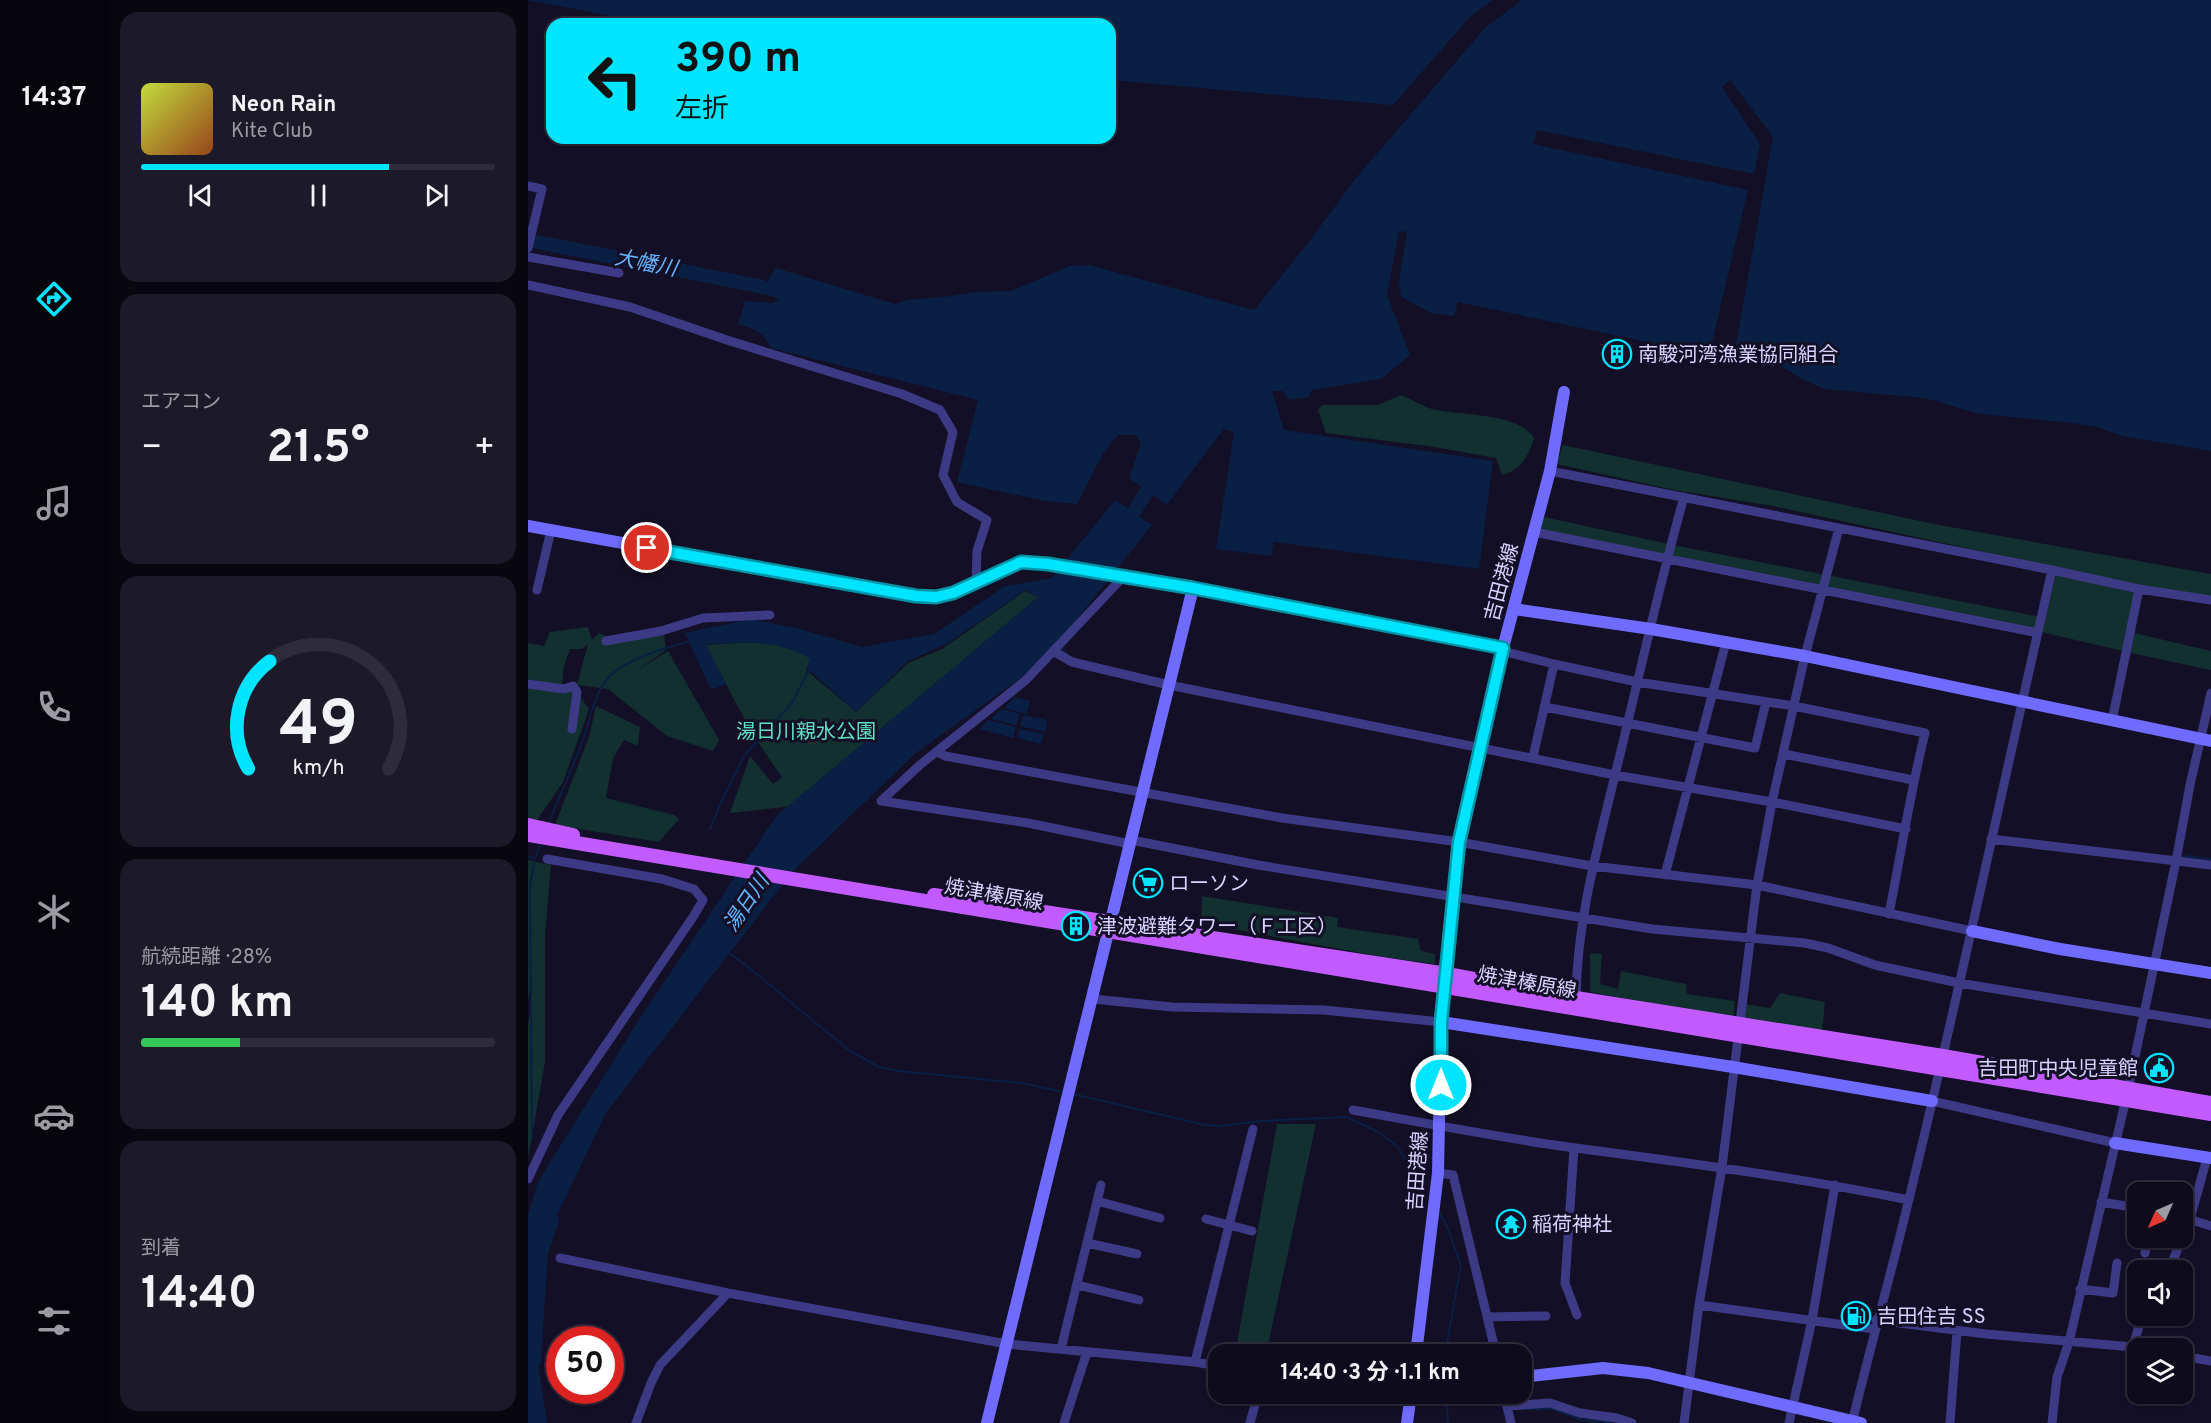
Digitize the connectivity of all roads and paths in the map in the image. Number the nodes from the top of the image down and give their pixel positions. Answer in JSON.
{"nodes":[{"id":1,"x":528,"y":186,"type":"edge"},
{"id":2,"x":528,"y":248,"type":"edge"},
{"id":3,"x":528,"y":257,"type":"edge"},
{"id":4,"x":619,"y":273,"type":"dead end"},
{"id":5,"x":528,"y":285,"type":"edge"},
{"id":6,"x":1564,"y":392,"type":"dead end"},
{"id":7,"x":1550,"y":471,"type":"junction"},
{"id":8,"x":1684,"y":497,"type":"junction"},
{"id":9,"x":528,"y":526,"type":"edge"},
{"id":10,"x":1839,"y":528,"type":"junction"},
{"id":11,"x":551,"y":530,"type":"junction"},
{"id":12,"x":1534,"y":532,"type":"junction"},
{"id":13,"x":1667,"y":558,"type":"junction"},
{"id":14,"x":2052,"y":570,"type":"junction"},
{"id":15,"x":1122,"y":577,"type":"junction"},
{"id":16,"x":976,"y":582,"type":"junction"},
{"id":17,"x":1193,"y":588,"type":"junction"},
{"id":18,"x":2139,"y":589,"type":"junction"},
{"id":19,"x":537,"y":590,"type":"dead end"},
{"id":20,"x":1823,"y":590,"type":"junction"},
{"id":21,"x":2211,"y":600,"type":"edge"},
{"id":22,"x":1514,"y":609,"type":"junction"},
{"id":23,"x":770,"y":615,"type":"dead end"},
{"id":24,"x":1651,"y":629,"type":"junction"},
{"id":25,"x":2038,"y":633,"type":"junction"},
{"id":26,"x":606,"y":641,"type":"dead end"},
{"id":27,"x":1726,"y":642,"type":"junction"},
{"id":28,"x":1502,"y":650,"type":"junction"},
{"id":29,"x":1053,"y":651,"type":"junction"},
{"id":30,"x":1805,"y":656,"type":"junction"},
{"id":31,"x":1554,"y":664,"type":"junction"},
{"id":32,"x":1637,"y":682,"type":"junction"},
{"id":33,"x":528,"y":684,"type":"edge"},
{"id":34,"x":1169,"y":685,"type":"junction"},
{"id":35,"x":2211,"y":693,"type":"edge"},
{"id":36,"x":1713,"y":694,"type":"junction"},
{"id":37,"x":2022,"y":701,"type":"junction"},
{"id":38,"x":1766,"y":702,"type":"junction"},
{"id":39,"x":1794,"y":706,"type":"junction"},
{"id":40,"x":1545,"y":707,"type":"junction"},
{"id":41,"x":2112,"y":721,"type":"junction"},
{"id":42,"x":1627,"y":722,"type":"junction"},
{"id":43,"x":572,"y":729,"type":"dead end"},
{"id":44,"x":1702,"y":738,"type":"junction"},
{"id":45,"x":2205,"y":740,"type":"edge"},
{"id":46,"x":1481,"y":748,"type":"junction"},
{"id":47,"x":937,"y":752,"type":"junction"},
{"id":48,"x":1784,"y":754,"type":"junction"},
{"id":49,"x":1533,"y":757,"type":"junction"},
{"id":50,"x":1615,"y":775,"type":"junction"},
{"id":51,"x":1913,"y":780,"type":"junction"},
{"id":52,"x":1687,"y":788,"type":"junction"},
{"id":53,"x":1142,"y":792,"type":"junction"},
{"id":54,"x":1772,"y":802,"type":"junction"},
{"id":55,"x":528,"y":829,"type":"edge"},
{"id":56,"x":1906,"y":829,"type":"junction"},
{"id":57,"x":1991,"y":839,"type":"junction"},
{"id":58,"x":1131,"y":842,"type":"junction"},
{"id":59,"x":1459,"y":842,"type":"junction"},
{"id":60,"x":547,"y":860,"type":"dead end"},
{"id":61,"x":2176,"y":861,"type":"junction"},
{"id":62,"x":2211,"y":865,"type":"edge"},
{"id":63,"x":1592,"y":866,"type":"junction"},
{"id":64,"x":1665,"y":874,"type":"junction"},
{"id":65,"x":1757,"y":885,"type":"junction"},
{"id":66,"x":1453,"y":896,"type":"junction"},
{"id":67,"x":1889,"y":914,"type":"junction"},
{"id":68,"x":1582,"y":917,"type":"junction"},
{"id":69,"x":1109,"y":927,"type":"junction"},
{"id":70,"x":1972,"y":932,"type":"junction"},
{"id":71,"x":1749,"y":937,"type":"junction"},
{"id":72,"x":2155,"y":963,"type":"junction"},
{"id":73,"x":2211,"y":973,"type":"edge"},
{"id":74,"x":1446,"y":981,"type":"junction"},
{"id":75,"x":1959,"y":983,"type":"junction"},
{"id":76,"x":1576,"y":998,"type":"junction"},
{"id":77,"x":1093,"y":999,"type":"junction"},
{"id":78,"x":2144,"y":1013,"type":"junction"},
{"id":79,"x":1441,"y":1022,"type":"junction"},
{"id":80,"x":2211,"y":1024,"type":"edge"},
{"id":81,"x":1737,"y":1031,"type":"junction"},
{"id":82,"x":1941,"y":1062,"type":"junction"},
{"id":83,"x":1733,"y":1067,"type":"junction"},
{"id":84,"x":2126,"y":1095,"type":"junction"},
{"id":85,"x":1932,"y":1101,"type":"junction"},
{"id":86,"x":2211,"y":1103,"type":"edge"},
{"id":87,"x":1353,"y":1110,"type":"dead end"},
{"id":88,"x":2211,"y":1114,"type":"edge"},
{"id":89,"x":1440,"y":1126,"type":"junction"},
{"id":90,"x":1253,"y":1129,"type":"dead end"},
{"id":91,"x":2115,"y":1143,"type":"junction"},
{"id":92,"x":1574,"y":1148,"type":"junction"},
{"id":93,"x":2209,"y":1158,"type":"edge"},
{"id":94,"x":1722,"y":1167,"type":"junction"},
{"id":95,"x":1438,"y":1173,"type":"junction"},
{"id":96,"x":528,"y":1178,"type":"edge"},
{"id":97,"x":1101,"y":1185,"type":"dead end"},
{"id":98,"x":1835,"y":1185,"type":"junction"},
{"id":99,"x":1909,"y":1200,"type":"junction"},
{"id":100,"x":2193,"y":1200,"type":"edge"},
{"id":101,"x":1096,"y":1202,"type":"junction"},
{"id":102,"x":2101,"y":1202,"type":"junction"},
{"id":103,"x":2127,"y":1206,"type":"edge"},
{"id":104,"x":1160,"y":1218,"type":"dead end"},
{"id":105,"x":1206,"y":1218,"type":"dead end"},
{"id":106,"x":2193,"y":1220,"type":"edge"},
{"id":107,"x":1229,"y":1225,"type":"junction"},
{"id":108,"x":2211,"y":1226,"type":"edge"},
{"id":109,"x":1252,"y":1231,"type":"dead end"},
{"id":110,"x":1087,"y":1243,"type":"junction"},
{"id":111,"x":2146,"y":1248,"type":"edge"},
{"id":112,"x":2145,"y":1253,"type":"dead end"},
{"id":113,"x":1137,"y":1254,"type":"dead end"},
{"id":114,"x":560,"y":1258,"type":"dead end"},
{"id":115,"x":2117,"y":1263,"type":"dead end"},
{"id":116,"x":1078,"y":1285,"type":"junction"},
{"id":117,"x":2080,"y":1289,"type":"junction"},
{"id":118,"x":728,"y":1293,"type":"junction"},
{"id":119,"x":1139,"y":1300,"type":"dead end"},
{"id":120,"x":1699,"y":1305,"type":"junction"},
{"id":121,"x":1577,"y":1315,"type":"dead end"},
{"id":122,"x":1546,"y":1316,"type":"dead end"},
{"id":123,"x":1487,"y":1317,"type":"junction"},
{"id":124,"x":1812,"y":1320,"type":"junction"},
{"id":125,"x":1875,"y":1325,"type":"junction"},
{"id":126,"x":1957,"y":1331,"type":"junction"},
{"id":127,"x":2069,"y":1342,"type":"junction"},
{"id":128,"x":1007,"y":1344,"type":"junction"},
{"id":129,"x":1417,"y":1344,"type":"edge"},
{"id":130,"x":1494,"y":1344,"type":"edge"},
{"id":131,"x":2127,"y":1346,"type":"edge"},
{"id":132,"x":1061,"y":1349,"type":"junction"},
{"id":133,"x":1087,"y":1352,"type":"junction"},
{"id":134,"x":2193,"y":1358,"type":"edge"},
{"id":135,"x":1195,"y":1362,"type":"junction"},
{"id":136,"x":2211,"y":1362,"type":"edge"},
{"id":137,"x":1208,"y":1364,"type":"edge"},
{"id":138,"x":1532,"y":1375,"type":"edge"},
{"id":139,"x":1690,"y":1383,"type":"junction"},
{"id":140,"x":1256,"y":1404,"type":"edge"},
{"id":141,"x":1410,"y":1404,"type":"edge"},
{"id":142,"x":1507,"y":1406,"type":"joint"},
{"id":143,"x":1794,"y":1408,"type":"junction"},
{"id":144,"x":1855,"y":1422,"type":"edge"},
{"id":145,"x":636,"y":1423,"type":"edge"},
{"id":146,"x":987,"y":1423,"type":"edge"},
{"id":147,"x":1064,"y":1423,"type":"edge"},
{"id":148,"x":1251,"y":1423,"type":"edge"},
{"id":149,"x":1407,"y":1423,"type":"edge"},
{"id":150,"x":1511,"y":1423,"type":"edge"},
{"id":151,"x":1632,"y":1423,"type":"edge"},
{"id":152,"x":1684,"y":1423,"type":"edge"},
{"id":153,"x":1789,"y":1423,"type":"edge"},
{"id":154,"x":1950,"y":1423,"type":"edge"},
{"id":155,"x":2052,"y":1423,"type":"edge"}],
"edges":[{"from":1,"to":2,"type":"street"},
{"from":3,"to":4,"type":"street"},
{"from":5,"to":16,"type":"street"},
{"from":6,"to":7,"type":"street","name":"吉田港線"},
{"from":7,"to":8,"type":"street"},
{"from":7,"to":12,"type":"street","name":"吉田港線"},
{"from":8,"to":10,"type":"street"},
{"from":8,"to":13,"type":"street"},
{"from":9,"to":11,"type":"street"},
{"from":10,"to":14,"type":"street"},
{"from":10,"to":20,"type":"street"},
{"from":11,"to":16,"type":"street"},
{"from":11,"to":19,"type":"street"},
{"from":12,"to":13,"type":"street"},
{"from":12,"to":22,"type":"street","name":"吉田港線"},
{"from":13,"to":20,"type":"street"},
{"from":13,"to":24,"type":"street"},
{"from":14,"to":18,"type":"street"},
{"from":14,"to":25,"type":"street"},
{"from":15,"to":16,"type":"street"},
{"from":15,"to":17,"type":"street"},
{"from":15,"to":29,"type":"street"},
{"from":17,"to":28,"type":"street"},
{"from":17,"to":34,"type":"street"},
{"from":18,"to":21,"type":"street"},
{"from":18,"to":41,"type":"street"},
{"from":20,"to":25,"type":"street"},
{"from":20,"to":30,"type":"street"},
{"from":22,"to":24,"type":"street"},
{"from":22,"to":28,"type":"street","name":"吉田港線"},
{"from":23,"to":26,"type":"street"},
{"from":24,"to":27,"type":"street"},
{"from":24,"to":32,"type":"street"},
{"from":25,"to":37,"type":"street"},
{"from":27,"to":30,"type":"street"},
{"from":27,"to":36,"type":"street"},
{"from":28,"to":31,"type":"street"},
{"from":28,"to":46,"type":"street","name":"吉田港線"},
{"from":29,"to":34,"type":"street"},
{"from":29,"to":47,"type":"street"},
{"from":30,"to":37,"type":"street"},
{"from":30,"to":39,"type":"street"},
{"from":31,"to":32,"type":"street"},
{"from":31,"to":40,"type":"street"},
{"from":32,"to":36,"type":"street"},
{"from":32,"to":42,"type":"street"},
{"from":33,"to":43,"type":"street"},
{"from":34,"to":46,"type":"street"},
{"from":34,"to":53,"type":"street"},
{"from":35,"to":45,"type":"street"},
{"from":36,"to":38,"type":"street"},
{"from":36,"to":44,"type":"street"},
{"from":37,"to":41,"type":"street"},
{"from":37,"to":57,"type":"street"},
{"from":38,"to":39,"type":"street"},
{"from":38,"to":44,"type":"street"},
{"from":39,"to":48,"type":"street"},
{"from":39,"to":51,"type":"street"},
{"from":40,"to":42,"type":"street"},
{"from":40,"to":49,"type":"street"},
{"from":41,"to":45,"type":"street"},
{"from":42,"to":44,"type":"street"},
{"from":42,"to":50,"type":"street"},
{"from":44,"to":52,"type":"street"},
{"from":45,"to":61,"type":"street"},
{"from":46,"to":49,"type":"street"},
{"from":46,"to":59,"type":"street","name":"吉田港線"},
{"from":47,"to":53,"type":"street"},
{"from":47,"to":58,"type":"street"},
{"from":48,"to":51,"type":"street"},
{"from":48,"to":54,"type":"street"},
{"from":49,"to":50,"type":"street"},
{"from":50,"to":52,"type":"street"},
{"from":50,"to":63,"type":"street"},
{"from":51,"to":56,"type":"street"},
{"from":52,"to":54,"type":"street"},
{"from":52,"to":64,"type":"street"},
{"from":53,"to":58,"type":"street"},
{"from":53,"to":59,"type":"street"},
{"from":54,"to":56,"type":"street"},
{"from":54,"to":65,"type":"street"},
{"from":55,"to":69,"type":"main road","name":"焼津榛原線"},
{"from":56,"to":67,"type":"street"},
{"from":57,"to":61,"type":"street"},
{"from":57,"to":70,"type":"street"},
{"from":58,"to":66,"type":"street"},
{"from":58,"to":69,"type":"street"},
{"from":59,"to":63,"type":"street"},
{"from":59,"to":66,"type":"street","name":"吉田港線"},
{"from":60,"to":96,"type":"street"},
{"from":61,"to":62,"type":"street"},
{"from":61,"to":72,"type":"street"},
{"from":63,"to":64,"type":"street"},
{"from":63,"to":68,"type":"street"},
{"from":64,"to":65,"type":"street"},
{"from":65,"to":67,"type":"street"},
{"from":65,"to":71,"type":"street"},
{"from":66,"to":68,"type":"street"},
{"from":66,"to":74,"type":"street","name":"吉田港線"},
{"from":67,"to":70,"type":"street"},
{"from":68,"to":71,"type":"street"},
{"from":68,"to":76,"type":"street"},
{"from":69,"to":74,"type":"main road","name":"焼津榛原線"},
{"from":69,"to":77,"type":"street"},
{"from":70,"to":72,"type":"street"},
{"from":70,"to":75,"type":"street"},
{"from":71,"to":75,"type":"street"},
{"from":71,"to":81,"type":"street"},
{"from":72,"to":73,"type":"street"},
{"from":72,"to":78,"type":"street"},
{"from":74,"to":76,"type":"main road","name":"焼津榛原線"},
{"from":74,"to":79,"type":"street","name":"吉田港線"},
{"from":74,"to":81,"type":"main road","name":"焼津榛原線"},
{"from":75,"to":78,"type":"street"},
{"from":75,"to":82,"type":"street"},
{"from":76,"to":81,"type":"main road","name":"焼津榛原線"},
{"from":77,"to":79,"type":"street"},
{"from":77,"to":128,"type":"street"},
{"from":78,"to":80,"type":"street"},
{"from":78,"to":84,"type":"street"},
{"from":79,"to":83,"type":"street"},
{"from":79,"to":89,"type":"street","name":"吉田港線"},
{"from":81,"to":82,"type":"main road","name":"焼津榛原線"},
{"from":81,"to":83,"type":"street"},
{"from":82,"to":84,"type":"main road","name":"焼津榛原線"},
{"from":82,"to":85,"type":"street"},
{"from":83,"to":85,"type":"street"},
{"from":83,"to":94,"type":"street"},
{"from":84,"to":86,"type":"main road","name":"焼津榛原線"},
{"from":84,"to":88,"type":"main road","name":"焼津榛原線"},
{"from":84,"to":91,"type":"street"},
{"from":85,"to":91,"type":"street"},
{"from":85,"to":99,"type":"street"},
{"from":87,"to":89,"type":"street"},
{"from":89,"to":92,"type":"street"},
{"from":89,"to":95,"type":"street","name":"吉田港線"},
{"from":90,"to":107,"type":"street"},
{"from":91,"to":93,"type":"street"},
{"from":91,"to":102,"type":"street"},
{"from":92,"to":94,"type":"street"},
{"from":92,"to":121,"type":"street"},
{"from":93,"to":100,"type":"street"},
{"from":94,"to":98,"type":"street"},
{"from":94,"to":120,"type":"street"},
{"from":95,"to":123,"type":"street"},
{"from":95,"to":129,"type":"street","name":"吉田港線"},
{"from":97,"to":101,"type":"street"},
{"from":98,"to":99,"type":"street"},
{"from":98,"to":124,"type":"street"},
{"from":99,"to":125,"type":"street"},
{"from":101,"to":104,"type":"street"},
{"from":101,"to":110,"type":"street"},
{"from":102,"to":103,"type":"street"},
{"from":102,"to":117,"type":"street"},
{"from":105,"to":107,"type":"street"},
{"from":106,"to":108,"type":"street"},
{"from":107,"to":109,"type":"street"},
{"from":107,"to":135,"type":"street"},
{"from":110,"to":113,"type":"street"},
{"from":110,"to":116,"type":"street"},
{"from":111,"to":112,"type":"street"},
{"from":114,"to":118,"type":"street"},
{"from":115,"to":117,"type":"street"},
{"from":116,"to":119,"type":"street"},
{"from":116,"to":132,"type":"street"},
{"from":117,"to":127,"type":"street"},
{"from":118,"to":128,"type":"street"},
{"from":118,"to":145,"type":"street"},
{"from":120,"to":124,"type":"street"},
{"from":120,"to":139,"type":"street"},
{"from":122,"to":123,"type":"street"},
{"from":123,"to":130,"type":"street"},
{"from":124,"to":125,"type":"street"},
{"from":124,"to":143,"type":"street"},
{"from":125,"to":126,"type":"street"},
{"from":125,"to":144,"type":"street"},
{"from":126,"to":127,"type":"street"},
{"from":126,"to":154,"type":"street"},
{"from":127,"to":131,"type":"street"},
{"from":127,"to":155,"type":"street"},
{"from":128,"to":132,"type":"street"},
{"from":128,"to":146,"type":"street"},
{"from":132,"to":133,"type":"street"},
{"from":133,"to":135,"type":"street"},
{"from":133,"to":147,"type":"street"},
{"from":134,"to":136,"type":"street"},
{"from":135,"to":137,"type":"street"},
{"from":138,"to":139,"type":"street"},
{"from":139,"to":143,"type":"street"},
{"from":139,"to":152,"type":"street"},
{"from":140,"to":148,"type":"street"},
{"from":141,"to":149,"type":"street"},
{"from":142,"to":150,"type":"street"},
{"from":142,"to":151,"type":"street"},
{"from":143,"to":144,"type":"street"},
{"from":143,"to":153,"type":"street"}]}
